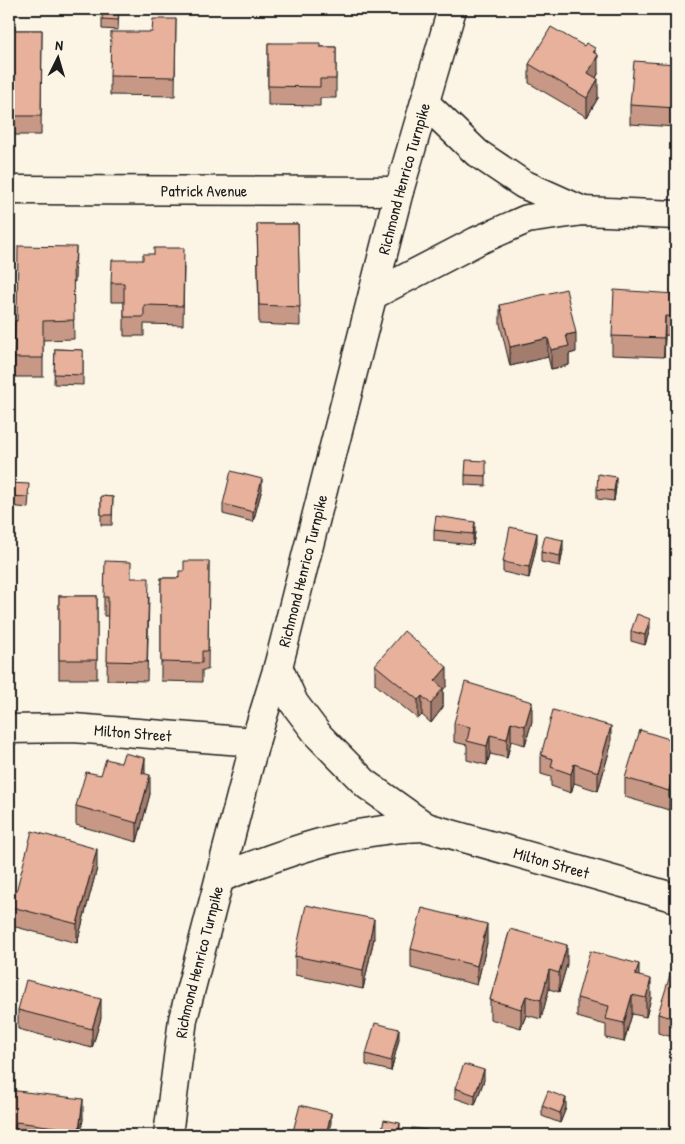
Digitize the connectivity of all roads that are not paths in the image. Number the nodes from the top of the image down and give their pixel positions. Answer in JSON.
{"nodes":[{"id":1,"x":452,"y":9,"type":"edge"},
{"id":2,"x":425,"y":103,"type":"junction"},
{"id":3,"x":9,"y":190,"type":"edge"},
{"id":4,"x":399,"y":192,"type":"junction"},
{"id":5,"x":583,"y":211,"type":"junction"},
{"id":6,"x":676,"y":215,"type":"edge"},
{"id":7,"x":373,"y":295,"type":"junction"},
{"id":8,"x":278,"y":667,"type":"junction"},
{"id":9,"x":9,"y":729,"type":"edge"},
{"id":10,"x":255,"y":742,"type":"junction"},
{"id":11,"x":426,"y":827,"type":"junction"},
{"id":12,"x":220,"y":878,"type":"junction"},
{"id":13,"x":676,"y":898,"type":"edge"},
{"id":14,"x":168,"y":1135,"type":"edge"}],
"edges":[{"from":1,"to":2,"type":"street","name":"Richmond Henrico Turnpike"},
{"from":2,"to":4,"type":"street","name":"Richmond Henrico Turnpike"},
{"from":2,"to":5,"type":"street"},
{"from":3,"to":4,"type":"street","name":"Patrick Avenue"},
{"from":4,"to":7,"type":"street","name":"Richmond Henrico Turnpike"},
{"from":5,"to":6,"type":"street"},
{"from":5,"to":7,"type":"street"},
{"from":7,"to":8,"type":"street","name":"Richmond Henrico Turnpike"},
{"from":8,"to":10,"type":"street","name":"Richmond Henrico Turnpike"},
{"from":8,"to":11,"type":"street","name":"Milton Street"},
{"from":9,"to":10,"type":"street","name":"Milton Street"},
{"from":10,"to":12,"type":"street","name":"Richmond Henrico Turnpike"},
{"from":11,"to":12,"type":"street","name":"Milton Street"},
{"from":11,"to":13,"type":"street","name":"Milton Street"},
{"from":12,"to":14,"type":"street","name":"Richmond Henrico Turnpike"}]}
